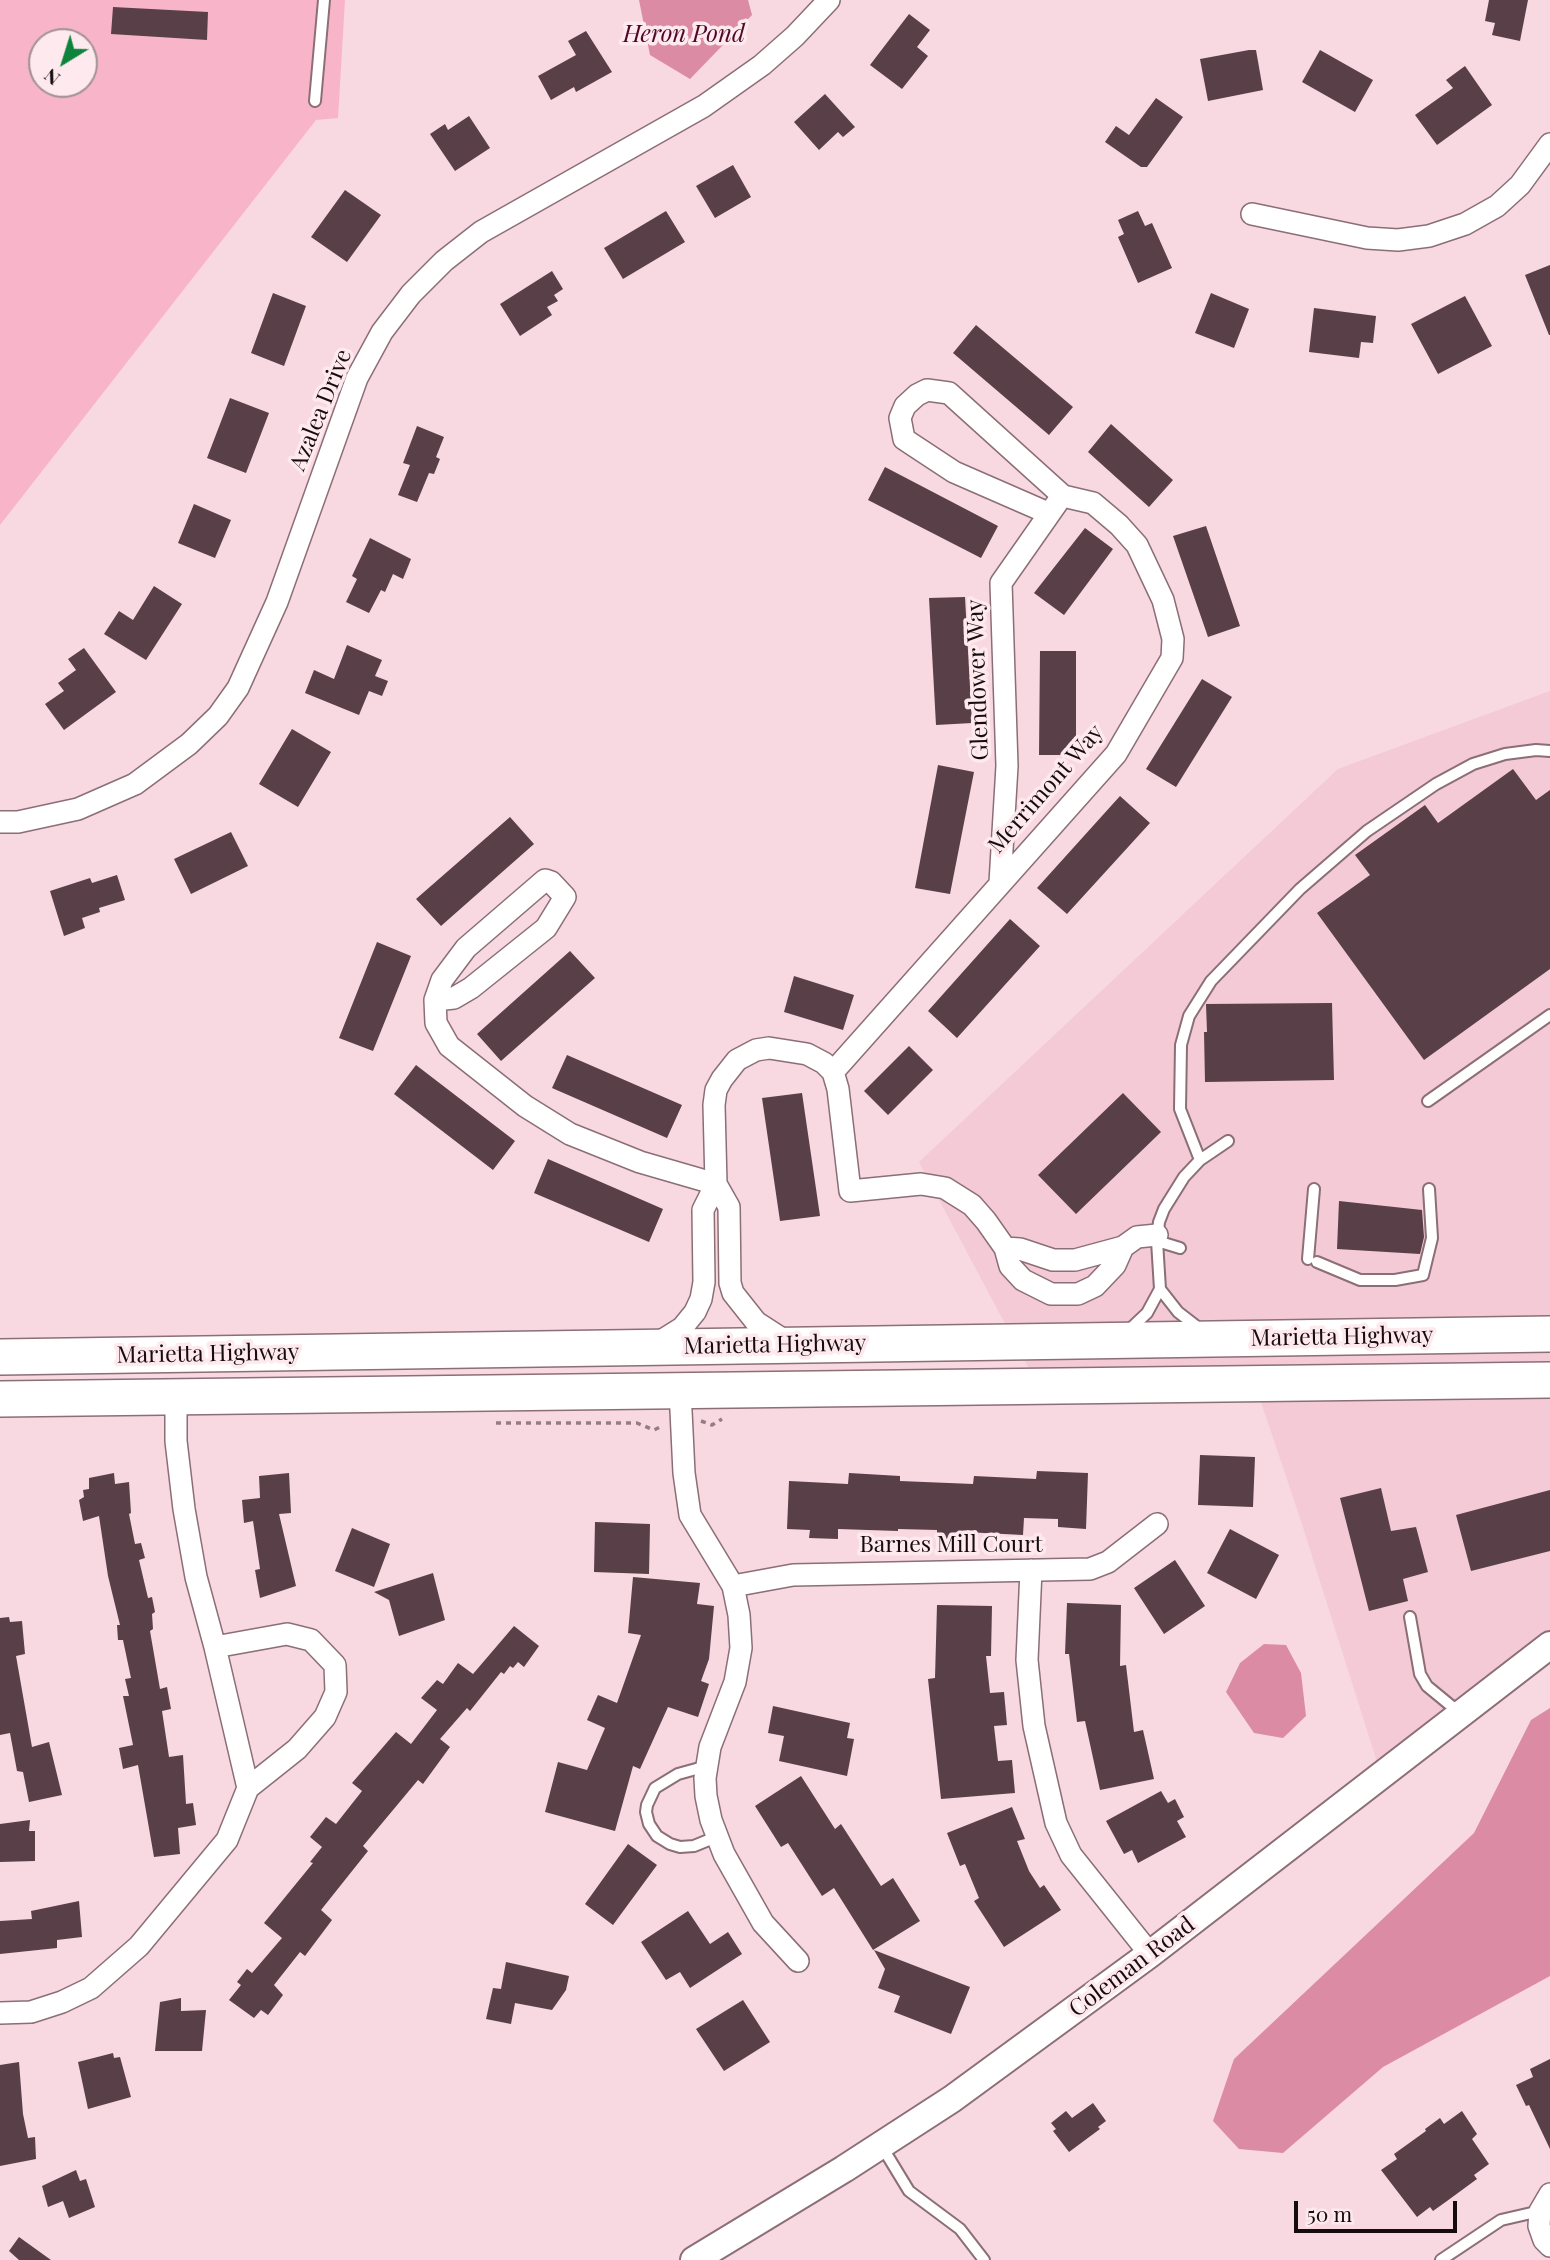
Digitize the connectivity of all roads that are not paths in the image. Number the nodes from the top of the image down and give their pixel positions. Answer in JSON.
{"nodes":[{"id":1,"x":324,"y":0,"type":"edge"},
{"id":2,"x":829,"y":0,"type":"edge"},
{"id":3,"x":314,"y":100,"type":"dead end"},
{"id":4,"x":1550,"y":144,"type":"edge"},
{"id":5,"x":1252,"y":214,"type":"dead end"},
{"id":6,"x":1063,"y":496,"type":"junction"},
{"id":7,"x":1048,"y":513,"type":"junction"},
{"id":8,"x":1550,"y":751,"type":"edge"},
{"id":9,"x":0,"y":822,"type":"edge"},
{"id":10,"x":1000,"y":883,"type":"junction"},
{"id":11,"x":435,"y":1000,"type":"junction"},
{"id":12,"x":1550,"y":1015,"type":"edge"},
{"id":13,"x":833,"y":1072,"type":"junction"},
{"id":14,"x":1428,"y":1101,"type":"dead end"},
{"id":15,"x":1228,"y":1141,"type":"dead end"},
{"id":16,"x":1200,"y":1160,"type":"junction"},
{"id":17,"x":716,"y":1184,"type":"junction"},
{"id":18,"x":1314,"y":1189,"type":"dead end"},
{"id":19,"x":1429,"y":1189,"type":"dead end"},
{"id":20,"x":1157,"y":1238,"type":"junction"},
{"id":21,"x":1123,"y":1247,"type":"junction"},
{"id":22,"x":1005,"y":1248,"type":"junction"},
{"id":23,"x":1180,"y":1248,"type":"dead end"},
{"id":24,"x":1160,"y":1289,"type":"junction"},
{"id":25,"x":1550,"y":1334,"type":"edge"},
{"id":26,"x":1220,"y":1339,"type":"junction"},
{"id":27,"x":1112,"y":1341,"type":"junction"},
{"id":28,"x":792,"y":1344,"type":"junction"},
{"id":29,"x":650,"y":1347,"type":"junction"},
{"id":30,"x":0,"y":1357,"type":"edge"},
{"id":31,"x":1550,"y":1380,"type":"edge"},
{"id":32,"x":680,"y":1390,"type":"junction"},
{"id":33,"x":176,"y":1396,"type":"junction"},
{"id":34,"x":0,"y":1399,"type":"edge"},
{"id":35,"x":1157,"y":1524,"type":"dead end"},
{"id":36,"x":1031,"y":1570,"type":"junction"},
{"id":37,"x":733,"y":1586,"type":"junction"},
{"id":38,"x":1410,"y":1617,"type":"dead end"},
{"id":39,"x":1550,"y":1645,"type":"edge"},
{"id":40,"x":215,"y":1647,"type":"junction"},
{"id":41,"x":1461,"y":1714,"type":"junction"},
{"id":42,"x":707,"y":1766,"type":"junction"},
{"id":43,"x":248,"y":1788,"type":"junction"},
{"id":44,"x":716,"y":1837,"type":"junction"},
{"id":45,"x":1150,"y":1954,"type":"junction"},
{"id":46,"x":798,"y":1961,"type":"dead end"},
{"id":47,"x":0,"y":2013,"type":"edge"},
{"id":48,"x":881,"y":2145,"type":"junction"},
{"id":49,"x":1545,"y":2203,"type":"edge"},
{"id":50,"x":1550,"y":2246,"type":"edge"},
{"id":51,"x":694,"y":2260,"type":"edge"},
{"id":52,"x":984,"y":2260,"type":"edge"},
{"id":53,"x":1441,"y":2260,"type":"edge"}],
"edges":[{"from":1,"to":3,"type":"lane"},
{"from":2,"to":9,"type":"street","name":"Azalea Drive"},
{"from":4,"to":5,"type":"street"},
{"from":6,"to":7,"type":"street","name":"Glendower Way"},
{"from":6,"to":7,"type":"street"},
{"from":6,"to":10,"type":"street","name":"Merrimont Way"},
{"from":7,"to":10,"type":"street","name":"Glendower Way"},
{"from":8,"to":16,"type":"lane"},
{"from":10,"to":13,"type":"street","name":"Merrimont Way"},
{"from":11,"to":11,"type":"street"},
{"from":11,"to":17,"type":"street"},
{"from":12,"to":14,"type":"lane"},
{"from":13,"to":17,"type":"street"},
{"from":13,"to":22,"type":"street"},
{"from":15,"to":16,"type":"lane"},
{"from":16,"to":20,"type":"lane"},
{"from":17,"to":28,"type":"street"},
{"from":17,"to":29,"type":"street"},
{"from":18,"to":19,"type":"lane"},
{"from":20,"to":21,"type":"street"},
{"from":20,"to":23,"type":"lane"},
{"from":20,"to":24,"type":"lane"},
{"from":21,"to":22,"type":"street"},
{"from":21,"to":22,"type":"street"},
{"from":24,"to":26,"type":"lane"},
{"from":24,"to":27,"type":"lane"},
{"from":25,"to":26,"type":"highway","name":"Marietta Highway"},
{"from":26,"to":27,"type":"highway","name":"Marietta Highway"},
{"from":27,"to":28,"type":"highway","name":"Marietta Highway"},
{"from":28,"to":29,"type":"highway","name":"Marietta Highway"},
{"from":29,"to":30,"type":"highway","name":"Marietta Highway"},
{"from":31,"to":32,"type":"highway","name":"Marietta Highway"},
{"from":32,"to":33,"type":"highway","name":"Marietta Highway"},
{"from":32,"to":37,"type":"street"},
{"from":33,"to":34,"type":"highway","name":"Marietta Highway"},
{"from":33,"to":40,"type":"street"},
{"from":35,"to":36,"type":"street","name":"Barnes Mill Court"},
{"from":36,"to":37,"type":"street","name":"Barnes Mill Court"},
{"from":36,"to":45,"type":"street"},
{"from":37,"to":42,"type":"street"},
{"from":38,"to":41,"type":"lane"},
{"from":39,"to":41,"type":"street","name":"Coleman Road"},
{"from":40,"to":43,"type":"street"},
{"from":40,"to":43,"type":"street"},
{"from":41,"to":45,"type":"street","name":"Coleman Road"},
{"from":42,"to":44,"type":"street"},
{"from":42,"to":44,"type":"lane"},
{"from":43,"to":47,"type":"street"},
{"from":44,"to":46,"type":"street"},
{"from":45,"to":48,"type":"street","name":"Coleman Road"},
{"from":48,"to":51,"type":"street","name":"Coleman Road"},
{"from":48,"to":52,"type":"lane"},
{"from":49,"to":50,"type":"street"},
{"from":49,"to":53,"type":"lane"}]}
